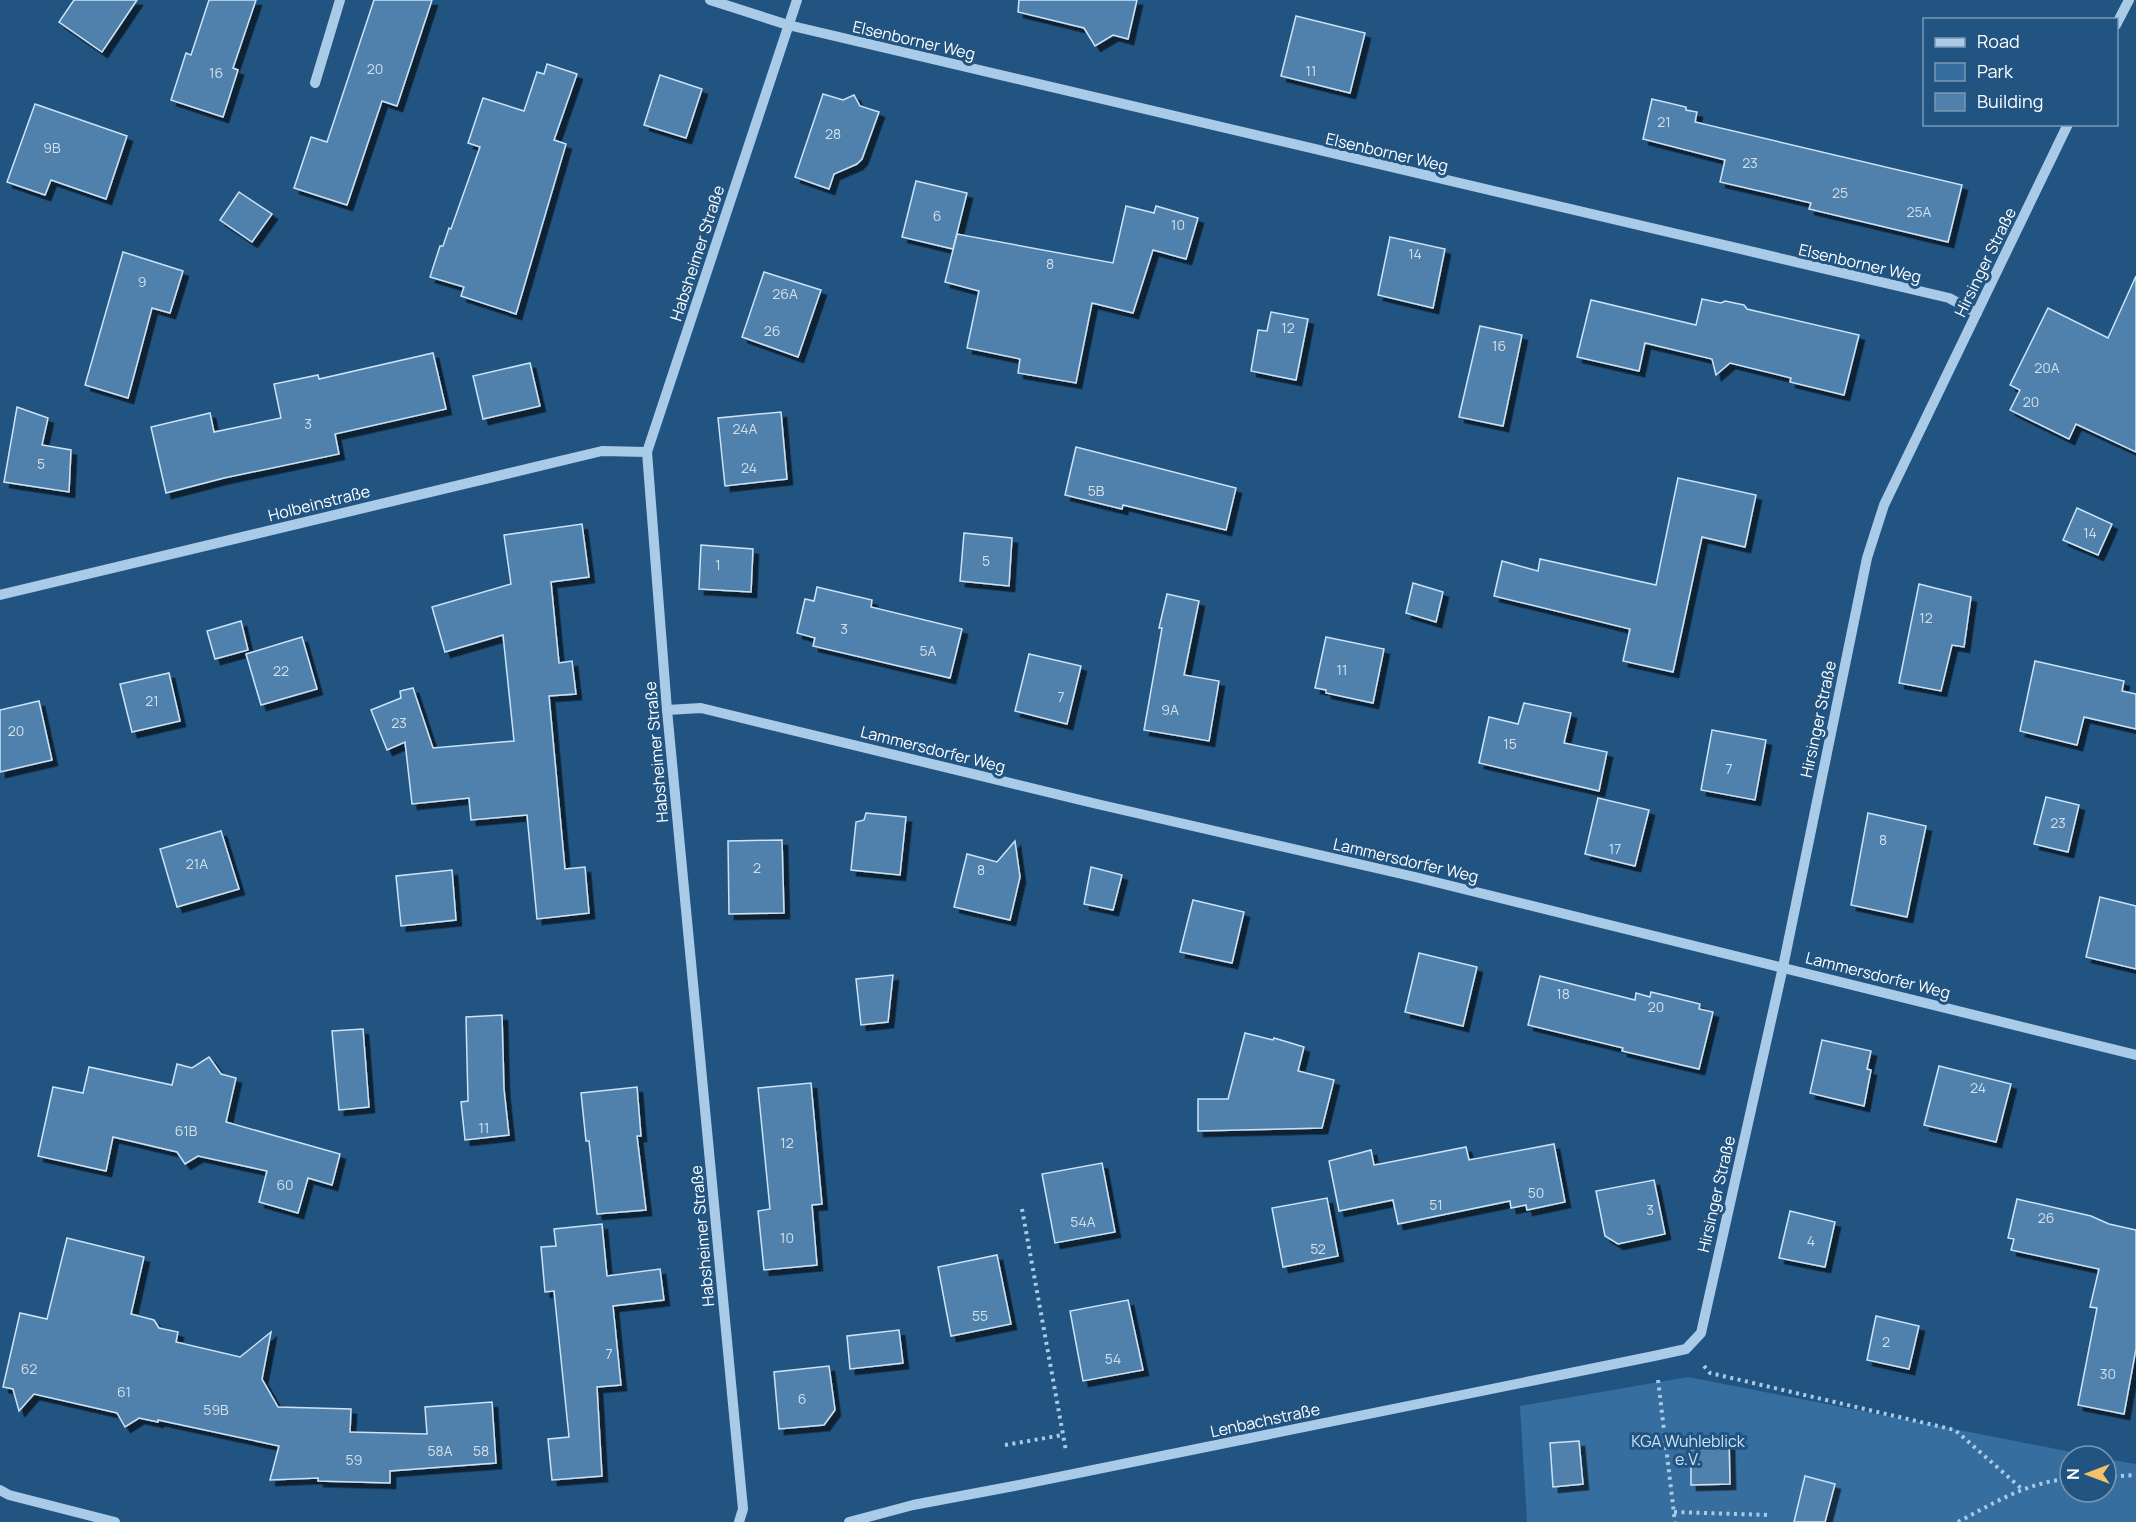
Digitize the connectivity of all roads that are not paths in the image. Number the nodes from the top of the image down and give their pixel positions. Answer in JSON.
{"nodes":[{"id":1,"x":340,"y":0,"type":"edge"},
{"id":2,"x":710,"y":0,"type":"edge"},
{"id":3,"x":797,"y":0,"type":"edge"},
{"id":4,"x":2129,"y":0,"type":"edge"},
{"id":5,"x":2118,"y":22,"type":"edge"},
{"id":6,"x":789,"y":25,"type":"junction"},
{"id":7,"x":315,"y":83,"type":"dead end"},
{"id":8,"x":2067,"y":126,"type":"edge"},
{"id":9,"x":1977,"y":313,"type":"junction"},
{"id":10,"x":647,"y":452,"type":"junction"},
{"id":11,"x":0,"y":595,"type":"edge"},
{"id":12,"x":667,"y":710,"type":"junction"},
{"id":13,"x":1783,"y":967,"type":"junction"},
{"id":14,"x":2136,"y":1055,"type":"edge"},
{"id":15,"x":1686,"y":1348,"type":"joint"},
{"id":16,"x":0,"y":1490,"type":"edge"},
{"id":17,"x":115,"y":1522,"type":"edge"},
{"id":18,"x":739,"y":1522,"type":"edge"},
{"id":19,"x":849,"y":1522,"type":"edge"}],
"edges":[{"from":1,"to":7,"type":"street"},
{"from":2,"to":6,"type":"street","name":"Elsenborner Weg"},
{"from":3,"to":6,"type":"street","name":"Habsheimer Straße"},
{"from":4,"to":5,"type":"street"},
{"from":6,"to":9,"type":"street","name":"Elsenborner Weg"},
{"from":6,"to":10,"type":"street","name":"Habsheimer Straße"},
{"from":8,"to":9,"type":"street","name":"Hirsinger Straße"},
{"from":9,"to":13,"type":"street","name":"Hirsinger Straße"},
{"from":10,"to":11,"type":"street","name":"Holbeinstraße"},
{"from":10,"to":12,"type":"street","name":"Habsheimer Straße"},
{"from":12,"to":13,"type":"street","name":"Lammersdorfer Weg"},
{"from":12,"to":18,"type":"street","name":"Habsheimer Straße"},
{"from":13,"to":14,"type":"street","name":"Lammersdorfer Weg"},
{"from":13,"to":15,"type":"street","name":"Hirsinger Straße"},
{"from":15,"to":19,"type":"street","name":"Lenbachstraße"},
{"from":16,"to":17,"type":"street"}]}
